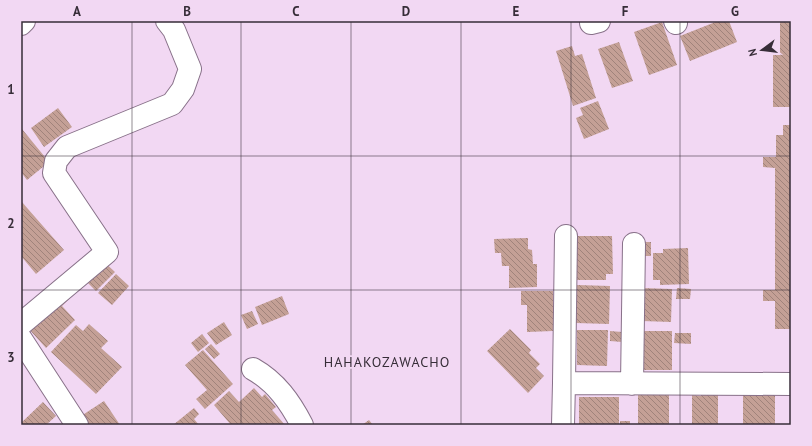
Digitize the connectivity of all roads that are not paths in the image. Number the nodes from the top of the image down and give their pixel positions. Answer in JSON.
{"nodes":[{"id":1,"x":24,"y":21,"type":"edge"},
{"id":2,"x":166,"y":21,"type":"edge"},
{"id":3,"x":591,"y":21,"type":"edge"},
{"id":4,"x":599,"y":21,"type":"edge"},
{"id":5,"x":21,"y":24,"type":"edge"},
{"id":6,"x":566,"y":236,"type":"dead end"},
{"id":7,"x":634,"y":244,"type":"dead end"},
{"id":8,"x":21,"y":324,"type":"edge"},
{"id":9,"x":21,"y":339,"type":"edge"},
{"id":10,"x":253,"y":369,"type":"dead end"},
{"id":11,"x":564,"y":383,"type":"junction"},
{"id":12,"x":632,"y":384,"type":"junction"},
{"id":13,"x":791,"y":384,"type":"edge"},
{"id":14,"x":77,"y":425,"type":"edge"},
{"id":15,"x":302,"y":425,"type":"edge"},
{"id":16,"x":563,"y":425,"type":"edge"}],
"edges":[{"from":1,"to":5,"type":"street"},
{"from":2,"to":8,"type":"street"},
{"from":3,"to":4,"type":"street"},
{"from":6,"to":11,"type":"street"},
{"from":7,"to":12,"type":"street"},
{"from":9,"to":14,"type":"street"},
{"from":10,"to":15,"type":"street"},
{"from":11,"to":12,"type":"street"},
{"from":11,"to":16,"type":"street"},
{"from":12,"to":13,"type":"street"}]}
